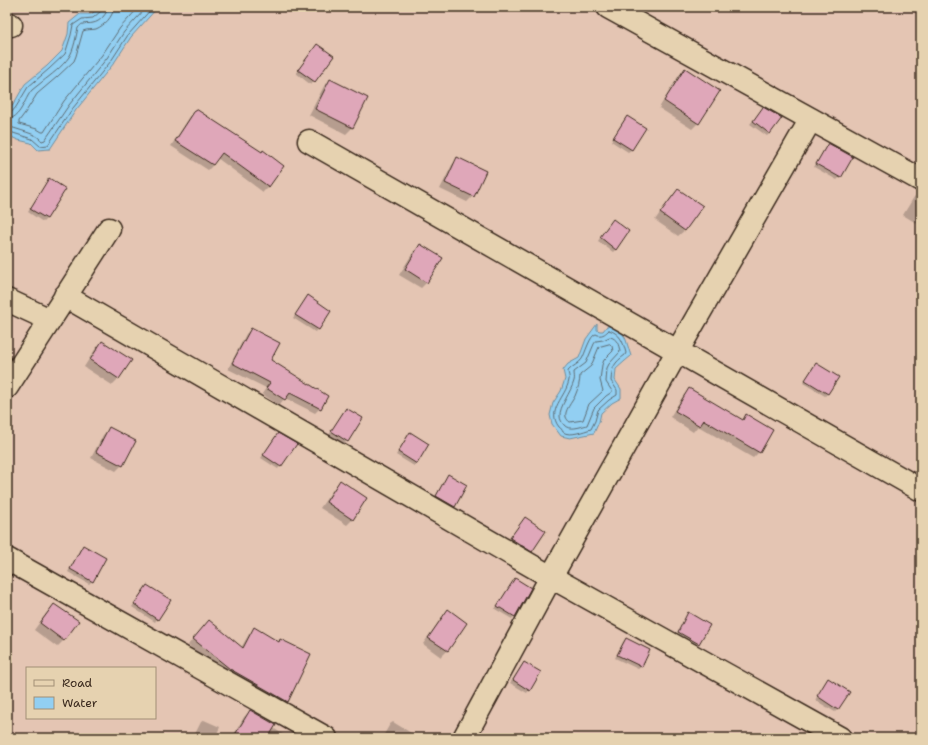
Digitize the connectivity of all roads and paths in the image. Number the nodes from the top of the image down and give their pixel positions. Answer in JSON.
{"nodes":[{"id":1,"x":608,"y":7,"type":"edge"},
{"id":2,"x":811,"y":119,"type":"junction"},
{"id":3,"x":309,"y":141,"type":"dead end"},
{"id":4,"x":921,"y":180,"type":"edge"},
{"id":5,"x":109,"y":229,"type":"dead end"},
{"id":6,"x":65,"y":296,"type":"junction"},
{"id":7,"x":7,"y":300,"type":"edge"},
{"id":8,"x":50,"y":320,"type":"junction"},
{"id":9,"x":677,"y":352,"type":"junction"},
{"id":10,"x":7,"y":388,"type":"edge"},
{"id":11,"x":921,"y":490,"type":"edge"},
{"id":12,"x":7,"y":559,"type":"edge"},
{"id":13,"x":551,"y":577,"type":"junction"},
{"id":14,"x":326,"y":738,"type":"edge"},
{"id":15,"x":464,"y":738,"type":"edge"},
{"id":16,"x":840,"y":738,"type":"edge"}],
"edges":[{"from":1,"to":2,"type":"lane"},
{"from":2,"to":4,"type":"lane"},
{"from":2,"to":9,"type":"lane"},
{"from":3,"to":9,"type":"lane"},
{"from":5,"to":6,"type":"lane"},
{"from":6,"to":8,"type":"lane"},
{"from":6,"to":13,"type":"lane"},
{"from":7,"to":8,"type":"lane"},
{"from":8,"to":10,"type":"lane"},
{"from":9,"to":11,"type":"lane"},
{"from":9,"to":13,"type":"lane"},
{"from":12,"to":14,"type":"lane"},
{"from":13,"to":15,"type":"lane"},
{"from":13,"to":16,"type":"lane"}]}
